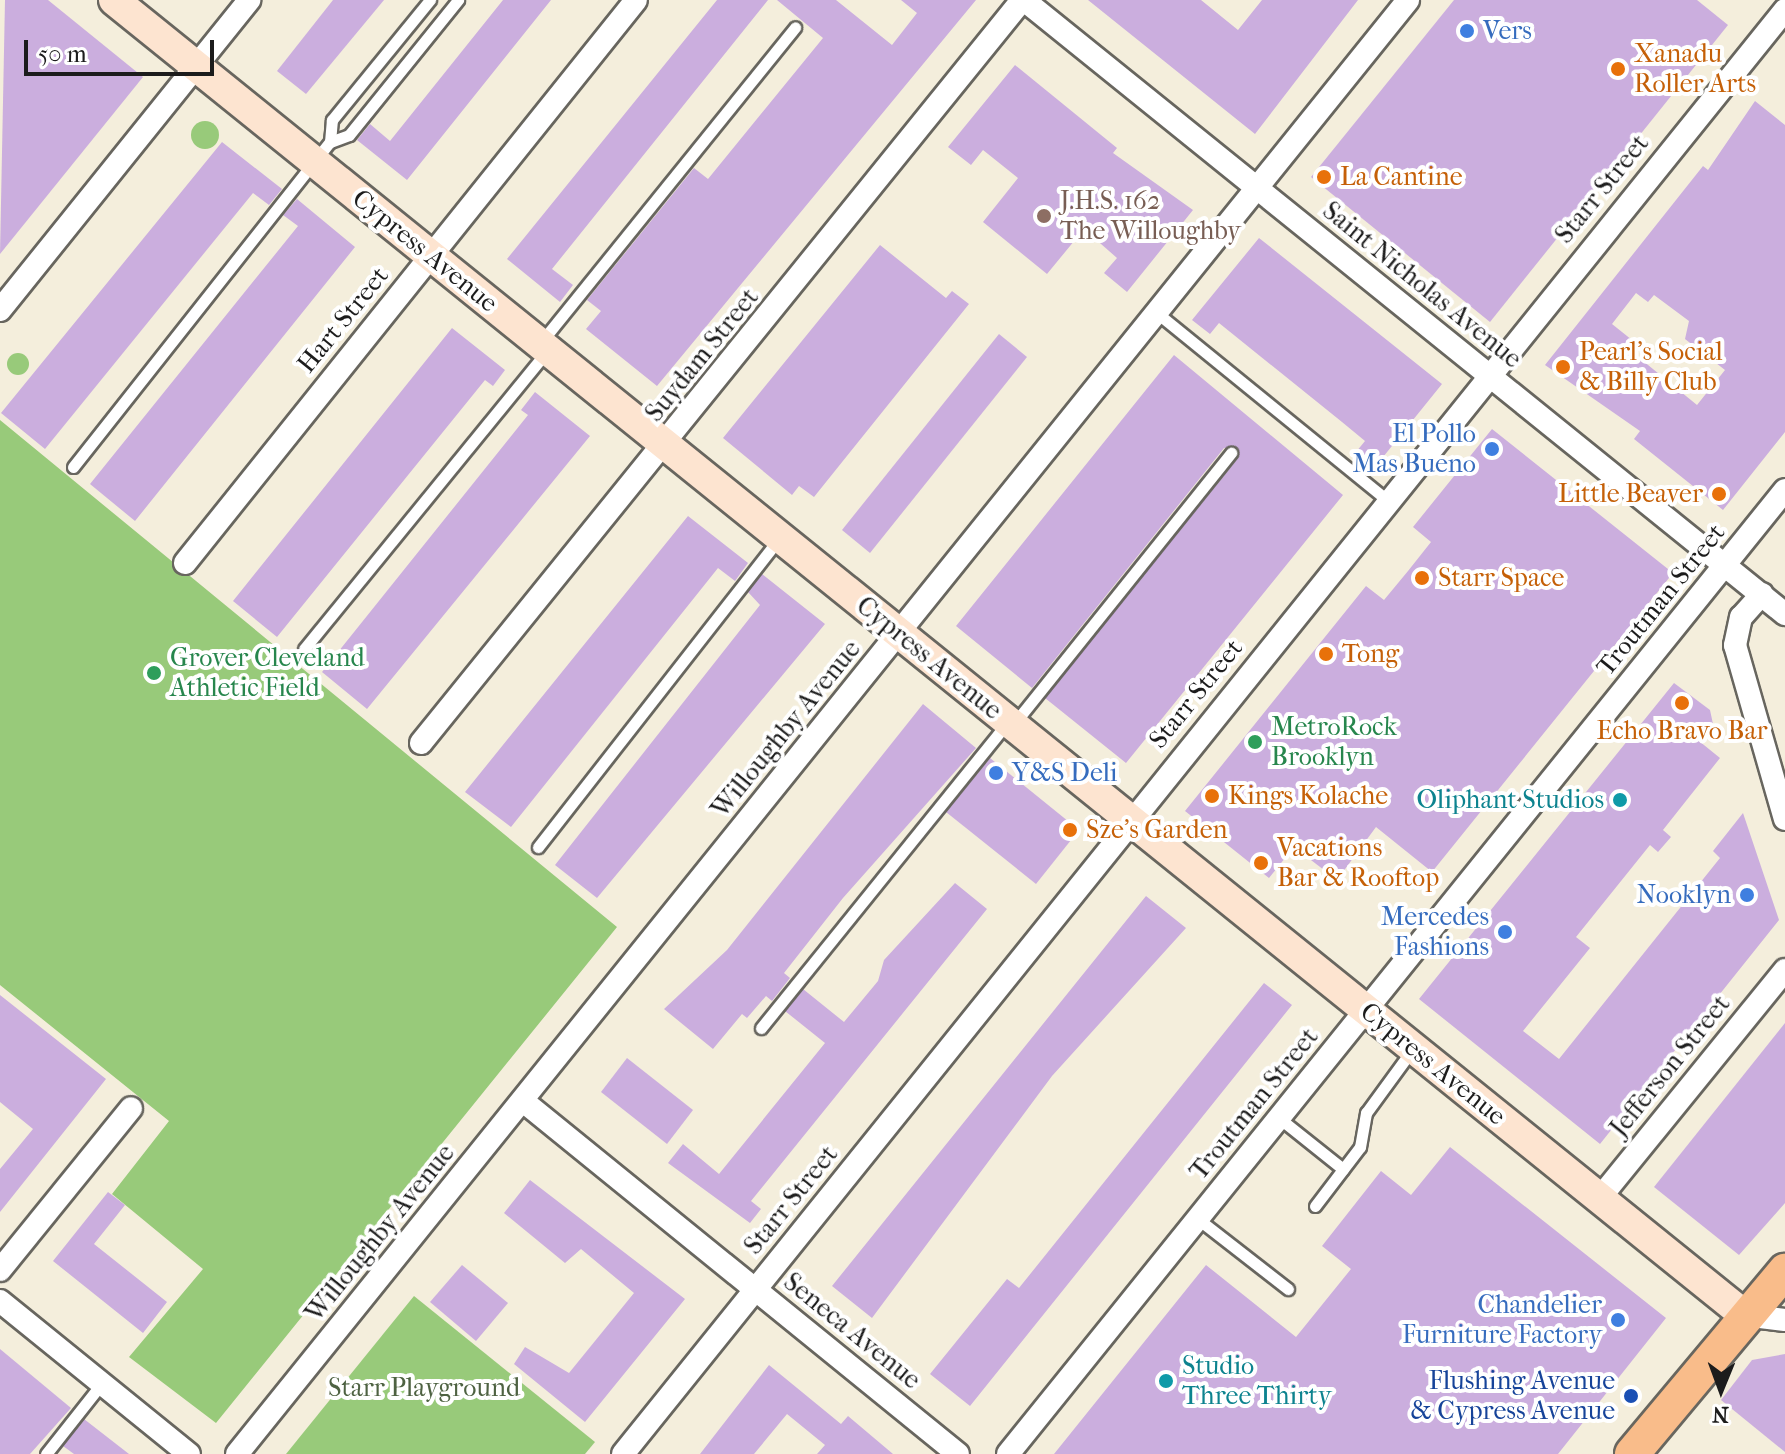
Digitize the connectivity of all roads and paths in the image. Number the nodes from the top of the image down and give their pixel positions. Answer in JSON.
{"nodes":[{"id":1,"x":114,"y":0,"type":"edge"},
{"id":2,"x":249,"y":0,"type":"edge"},
{"id":3,"x":430,"y":0,"type":"edge"},
{"id":4,"x":458,"y":0,"type":"edge"},
{"id":5,"x":636,"y":0,"type":"edge"},
{"id":6,"x":1023,"y":0,"type":"edge"},
{"id":7,"x":1408,"y":0,"type":"edge"},
{"id":8,"x":1785,"y":10,"type":"edge"},
{"id":9,"x":795,"y":27,"type":"dead end"},
{"id":10,"x":196,"y":66,"type":"junction"},
{"id":11,"x":322,"y":152,"type":"junction"},
{"id":12,"x":1257,"y":188,"type":"junction"},
{"id":13,"x":431,"y":255,"type":"junction"},
{"id":14,"x":0,"y":310,"type":"edge"},
{"id":15,"x":1157,"y":313,"type":"junction"},
{"id":16,"x":543,"y":347,"type":"junction"},
{"id":17,"x":1491,"y":377,"type":"junction"},
{"id":18,"x":665,"y":446,"type":"junction"},
{"id":19,"x":1231,"y":453,"type":"dead end"},
{"id":20,"x":73,"y":467,"type":"dead end"},
{"id":21,"x":1785,"y":490,"type":"edge"},
{"id":22,"x":1388,"y":501,"type":"junction"},
{"id":23,"x":780,"y":537,"type":"junction"},
{"id":24,"x":185,"y":563,"type":"dead end"},
{"id":25,"x":1725,"y":565,"type":"junction"},
{"id":26,"x":1762,"y":594,"type":"junction"},
{"id":27,"x":1785,"y":614,"type":"edge"},
{"id":28,"x":898,"y":634,"type":"junction"},
{"id":29,"x":304,"y":649,"type":"dead end"},
{"id":30,"x":1010,"y":723,"type":"junction"},
{"id":31,"x":421,"y":743,"type":"dead end"},
{"id":32,"x":1785,"y":819,"type":"edge"},
{"id":33,"x":1130,"y":820,"type":"junction"},
{"id":34,"x":538,"y":847,"type":"dead end"},
{"id":35,"x":1785,"y":970,"type":"edge"},
{"id":36,"x":1366,"y":1010,"type":"junction"},
{"id":37,"x":761,"y":1028,"type":"dead end"},
{"id":38,"x":1414,"y":1049,"type":"junction"},
{"id":39,"x":523,"y":1101,"type":"junction"},
{"id":40,"x":131,"y":1108,"type":"dead end"},
{"id":41,"x":1279,"y":1118,"type":"junction"},
{"id":42,"x":1343,"y":1169,"type":"junction"},
{"id":43,"x":1599,"y":1199,"type":"junction"},
{"id":44,"x":1315,"y":1206,"type":"dead end"},
{"id":45,"x":1198,"y":1219,"type":"junction"},
{"id":46,"x":0,"y":1270,"type":"edge"},
{"id":47,"x":1785,"y":1271,"type":"edge"},
{"id":48,"x":756,"y":1289,"type":"junction"},
{"id":49,"x":1288,"y":1289,"type":"dead end"},
{"id":50,"x":0,"y":1301,"type":"edge"},
{"id":51,"x":1744,"y":1315,"type":"junction"},
{"id":52,"x":1785,"y":1320,"type":"edge"},
{"id":53,"x":102,"y":1383,"type":"junction"},
{"id":54,"x":46,"y":1454,"type":"edge"},
{"id":55,"x":189,"y":1454,"type":"edge"},
{"id":56,"x":237,"y":1454,"type":"edge"},
{"id":57,"x":623,"y":1454,"type":"edge"},
{"id":58,"x":958,"y":1454,"type":"edge"},
{"id":59,"x":1008,"y":1454,"type":"edge"},
{"id":60,"x":1632,"y":1454,"type":"edge"}],
"edges":[{"from":1,"to":10,"type":"main road","name":"Cypress Avenue"},
{"from":2,"to":10,"type":"street"},
{"from":3,"to":11,"type":"lane"},
{"from":4,"to":11,"type":"lane"},
{"from":5,"to":13,"type":"street","name":"Hart Street"},
{"from":6,"to":12,"type":"street","name":"Saint Nicholas Avenue"},
{"from":6,"to":18,"type":"street","name":"Suydam Street"},
{"from":7,"to":12,"type":"street","name":"Willoughby Avenue"},
{"from":8,"to":17,"type":"street","name":"Starr Street"},
{"from":9,"to":16,"type":"lane"},
{"from":10,"to":11,"type":"main road","name":"Cypress Avenue"},
{"from":10,"to":14,"type":"street"},
{"from":11,"to":13,"type":"main road","name":"Cypress Avenue"},
{"from":11,"to":20,"type":"lane"},
{"from":12,"to":15,"type":"street","name":"Willoughby Avenue"},
{"from":12,"to":17,"type":"street","name":"Saint Nicholas Avenue"},
{"from":13,"to":16,"type":"main road","name":"Cypress Avenue"},
{"from":13,"to":24,"type":"street","name":"Hart Street"},
{"from":15,"to":22,"type":"lane"},
{"from":15,"to":28,"type":"street","name":"Willoughby Avenue"},
{"from":16,"to":18,"type":"main road","name":"Cypress Avenue"},
{"from":16,"to":29,"type":"lane"},
{"from":17,"to":22,"type":"street","name":"Starr Street"},
{"from":17,"to":25,"type":"street","name":"Saint Nicholas Avenue"},
{"from":18,"to":23,"type":"main road","name":"Cypress Avenue"},
{"from":18,"to":31,"type":"street","name":"Suydam Street"},
{"from":19,"to":30,"type":"lane"},
{"from":21,"to":25,"type":"street","name":"Troutman Street"},
{"from":22,"to":33,"type":"street","name":"Starr Street"},
{"from":23,"to":28,"type":"main road","name":"Cypress Avenue"},
{"from":23,"to":34,"type":"lane"},
{"from":25,"to":26,"type":"street","name":"Saint Nicholas Avenue"},
{"from":25,"to":36,"type":"street","name":"Troutman Street"},
{"from":26,"to":27,"type":"street","name":"Saint Nicholas Avenue"},
{"from":26,"to":32,"type":"street"},
{"from":28,"to":30,"type":"main road","name":"Cypress Avenue"},
{"from":28,"to":39,"type":"street","name":"Willoughby Avenue"},
{"from":30,"to":33,"type":"main road","name":"Cypress Avenue"},
{"from":30,"to":37,"type":"lane"},
{"from":33,"to":36,"type":"main road","name":"Cypress Avenue"},
{"from":33,"to":48,"type":"street","name":"Starr Street"},
{"from":35,"to":43,"type":"street","name":"Jefferson Street"},
{"from":36,"to":38,"type":"main road","name":"Cypress Avenue"},
{"from":36,"to":41,"type":"street","name":"Troutman Street"},
{"from":38,"to":42,"type":"lane"},
{"from":38,"to":43,"type":"main road","name":"Cypress Avenue"},
{"from":39,"to":48,"type":"street","name":"Seneca Avenue"},
{"from":39,"to":56,"type":"street","name":"Willoughby Avenue"},
{"from":40,"to":46,"type":"street"},
{"from":41,"to":42,"type":"lane"},
{"from":41,"to":45,"type":"street","name":"Troutman Street"},
{"from":42,"to":44,"type":"lane"},
{"from":43,"to":51,"type":"main road","name":"Cypress Avenue"},
{"from":45,"to":49,"type":"lane"},
{"from":45,"to":59,"type":"street","name":"Troutman Street"},
{"from":47,"to":51,"type":"main road"},
{"from":48,"to":57,"type":"street","name":"Starr Street"},
{"from":48,"to":58,"type":"street","name":"Seneca Avenue"},
{"from":50,"to":53,"type":"street"},
{"from":51,"to":52,"type":"street"},
{"from":51,"to":60,"type":"main road"},
{"from":53,"to":54,"type":"lane"},
{"from":53,"to":55,"type":"street"}]}
